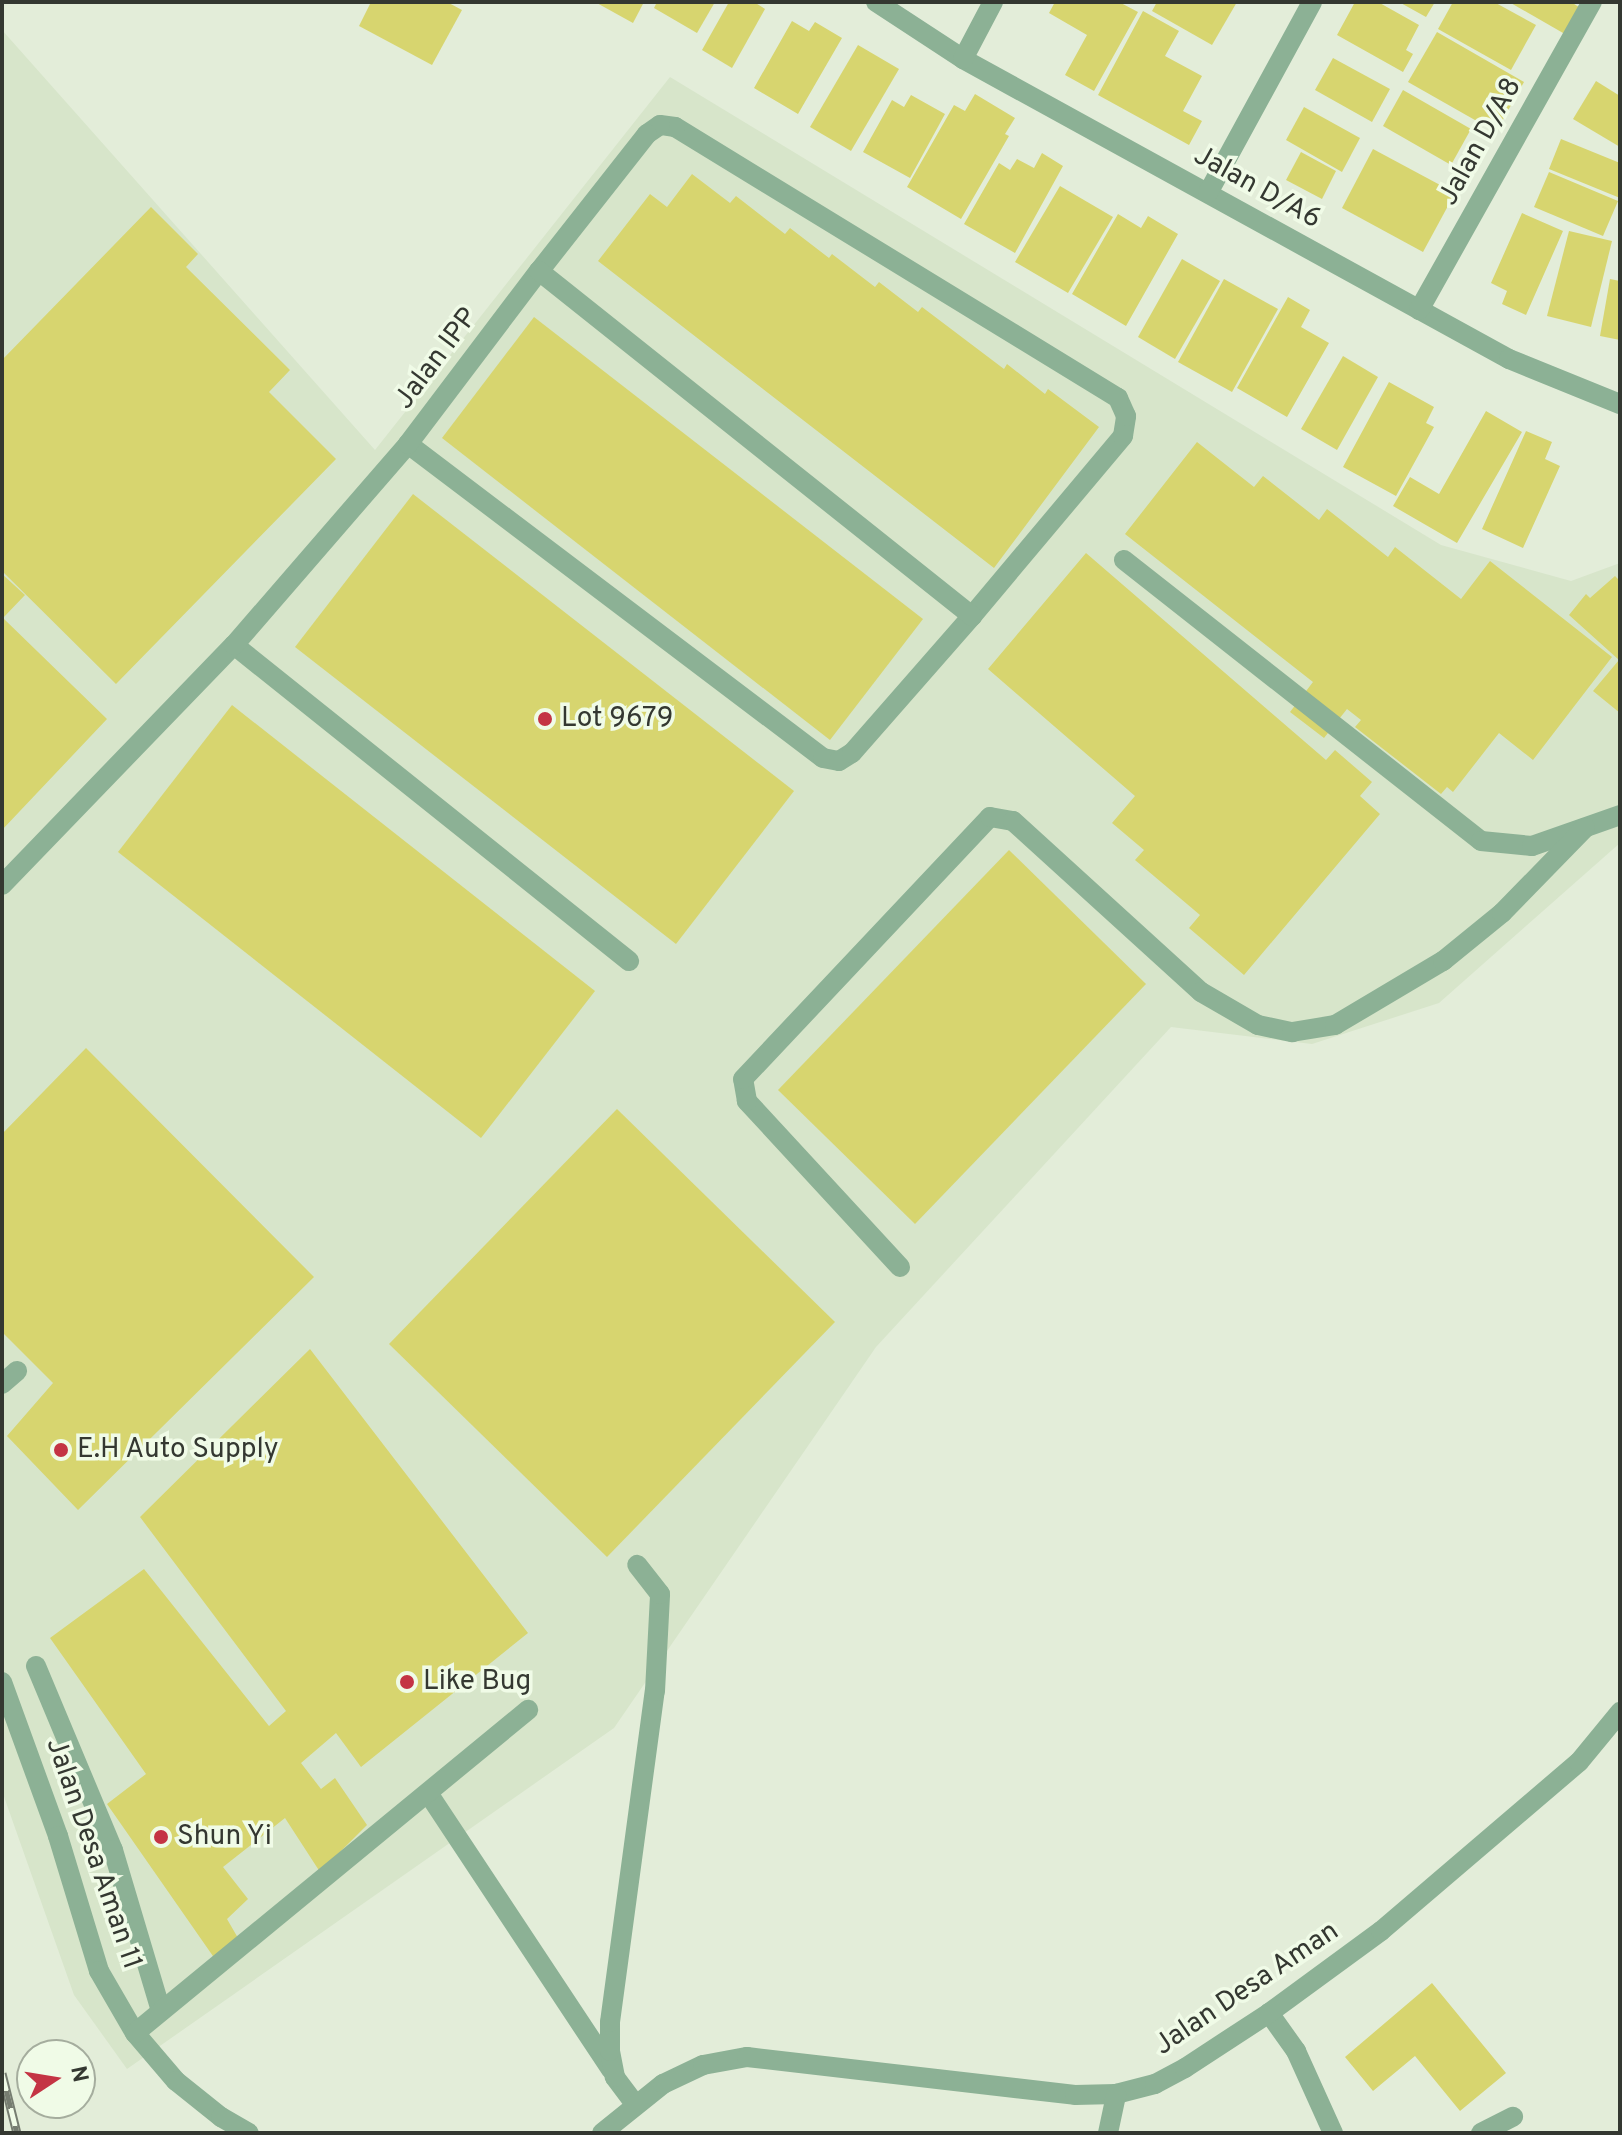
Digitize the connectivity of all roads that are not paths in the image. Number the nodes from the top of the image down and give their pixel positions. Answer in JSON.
{"nodes":[{"id":1,"x":876,"y":2,"type":"edge"},
{"id":2,"x":993,"y":2,"type":"edge"},
{"id":3,"x":1312,"y":2,"type":"edge"},
{"id":4,"x":1592,"y":2,"type":"edge"},
{"id":5,"x":963,"y":59,"type":"junction"},
{"id":6,"x":1208,"y":193,"type":"junction"},
{"id":7,"x":539,"y":271,"type":"junction"},
{"id":8,"x":1419,"y":310,"type":"junction"},
{"id":9,"x":1620,"y":404,"type":"edge"},
{"id":10,"x":408,"y":444,"type":"junction"},
{"id":11,"x":1124,"y":560,"type":"dead end"},
{"id":12,"x":972,"y":616,"type":"junction"},
{"id":13,"x":234,"y":645,"type":"junction"},
{"id":14,"x":1620,"y":815,"type":"edge"},
{"id":15,"x":1585,"y":828,"type":"junction"},
{"id":16,"x":2,"y":885,"type":"edge"},
{"id":17,"x":629,"y":961,"type":"dead end"},
{"id":18,"x":900,"y":1267,"type":"dead end"},
{"id":19,"x":637,"y":1565,"type":"dead end"},
{"id":20,"x":36,"y":1666,"type":"dead end"},
{"id":21,"x":2,"y":1682,"type":"edge"},
{"id":22,"x":528,"y":1710,"type":"dead end"},
{"id":23,"x":1620,"y":1712,"type":"edge"},
{"id":24,"x":428,"y":1793,"type":"junction"},
{"id":25,"x":161,"y":2011,"type":"junction"},
{"id":26,"x":1269,"y":2013,"type":"junction"},
{"id":27,"x":135,"y":2033,"type":"junction"},
{"id":28,"x":615,"y":2077,"type":"junction"},
{"id":29,"x":1116,"y":2094,"type":"junction"},
{"id":30,"x":635,"y":2104,"type":"junction"},
{"id":31,"x":1513,"y":2117,"type":"dead end"},
{"id":32,"x":249,"y":2133,"type":"edge"},
{"id":33,"x":602,"y":2133,"type":"edge"},
{"id":34,"x":1108,"y":2133,"type":"edge"},
{"id":35,"x":1333,"y":2133,"type":"edge"},
{"id":36,"x":1481,"y":2133,"type":"edge"}],
"edges":[{"from":1,"to":5,"type":"street","name":"Jalan D/A6"},
{"from":2,"to":5,"type":"street"},
{"from":3,"to":6,"type":"street"},
{"from":4,"to":8,"type":"street","name":"Jalan D/A8"},
{"from":5,"to":6,"type":"street","name":"Jalan D/A6"},
{"from":6,"to":8,"type":"street","name":"Jalan D/A6"},
{"from":7,"to":10,"type":"street","name":"Jalan IPP"},
{"from":7,"to":12,"type":"street"},
{"from":7,"to":12,"type":"street","name":"Jalan IPP"},
{"from":8,"to":9,"type":"street","name":"Jalan D/A6"},
{"from":10,"to":12,"type":"street"},
{"from":10,"to":13,"type":"street","name":"Jalan IPP"},
{"from":11,"to":15,"type":"street"},
{"from":13,"to":16,"type":"street","name":"Jalan IPP"},
{"from":13,"to":17,"type":"street"},
{"from":14,"to":15,"type":"street"},
{"from":15,"to":18,"type":"street"},
{"from":19,"to":28,"type":"street"},
{"from":20,"to":25,"type":"street"},
{"from":21,"to":27,"type":"street","name":"Jalan Desa Aman 11"},
{"from":22,"to":24,"type":"street"},
{"from":23,"to":26,"type":"street","name":"Jalan Desa Aman"},
{"from":24,"to":25,"type":"street"},
{"from":24,"to":28,"type":"street"},
{"from":25,"to":27,"type":"street"},
{"from":26,"to":29,"type":"street","name":"Jalan Desa Aman"},
{"from":26,"to":35,"type":"street"},
{"from":27,"to":32,"type":"street","name":"Jalan Desa Aman 11"},
{"from":28,"to":30,"type":"street"},
{"from":29,"to":30,"type":"street","name":"Jalan Desa Aman"},
{"from":29,"to":34,"type":"street"},
{"from":30,"to":33,"type":"street","name":"Jalan Desa Aman"},
{"from":31,"to":36,"type":"street"}]}
